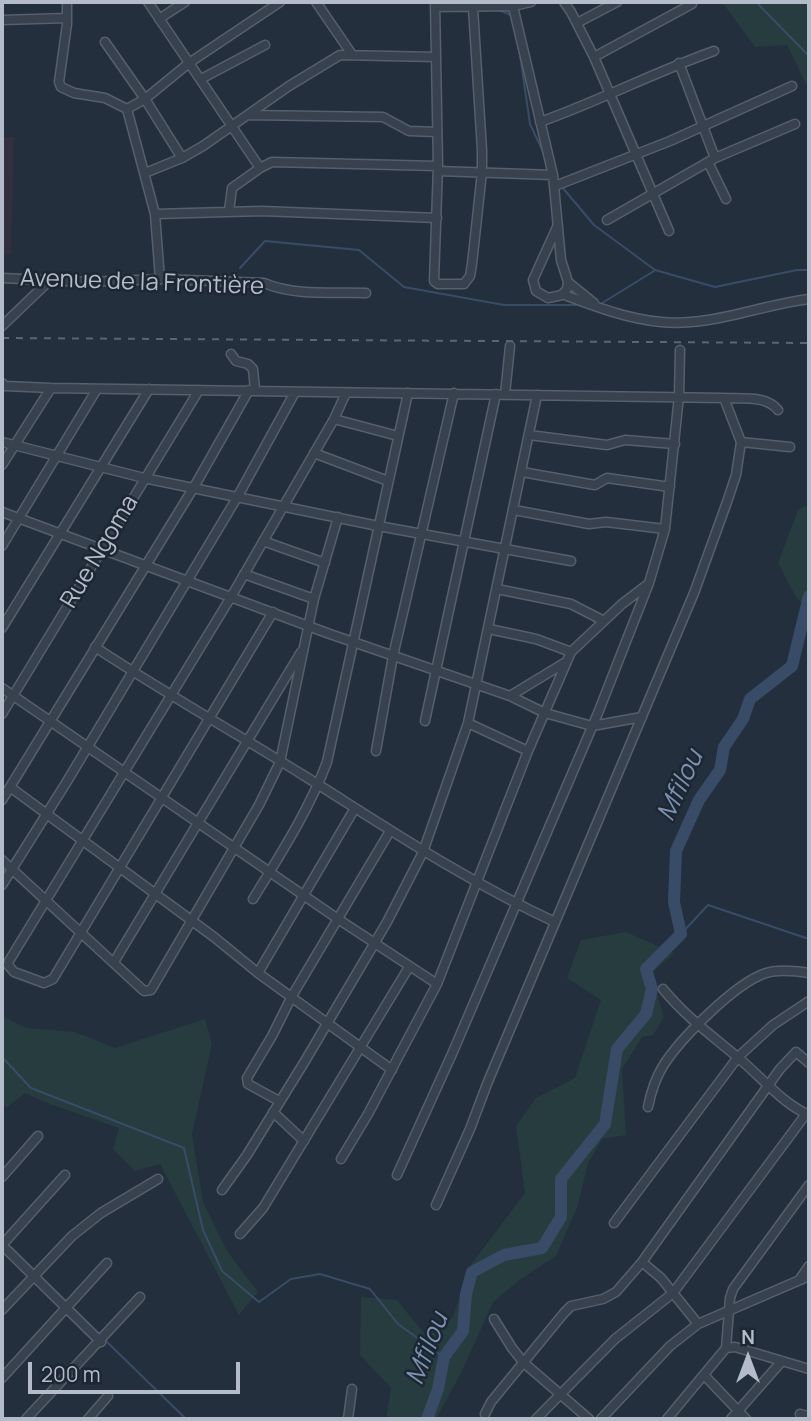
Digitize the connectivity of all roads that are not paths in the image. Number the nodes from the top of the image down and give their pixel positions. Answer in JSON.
{"nodes":[{"id":1,"x":67,"y":2,"type":"edge"},
{"id":2,"x":148,"y":2,"type":"edge"},
{"id":3,"x":186,"y":2,"type":"edge"},
{"id":4,"x":280,"y":2,"type":"edge"},
{"id":5,"x":316,"y":2,"type":"edge"},
{"id":6,"x":531,"y":2,"type":"edge"},
{"id":7,"x":564,"y":2,"type":"edge"},
{"id":8,"x":617,"y":2,"type":"edge"},
{"id":9,"x":512,"y":4,"type":"edge"},
{"id":10,"x":692,"y":4,"type":"dead end"},
{"id":11,"x":435,"y":5,"type":"edge"},
{"id":12,"x":473,"y":8,"type":"junction"},
{"id":13,"x":67,"y":19,"type":"junction"},
{"id":14,"x":159,"y":19,"type":"junction"},
{"id":15,"x":2,"y":20,"type":"edge"},
{"id":16,"x":577,"y":23,"type":"junction"},
{"id":17,"x":105,"y":42,"type":"dead end"},
{"id":18,"x":265,"y":45,"type":"dead end"},
{"id":19,"x":714,"y":51,"type":"dead end"},
{"id":20,"x":351,"y":53,"type":"junction"},
{"id":21,"x":436,"y":57,"type":"junction"},
{"id":22,"x":594,"y":57,"type":"junction"},
{"id":23,"x":189,"y":63,"type":"junction"},
{"id":24,"x":680,"y":63,"type":"junction"},
{"id":25,"x":201,"y":79,"type":"junction"},
{"id":26,"x":792,"y":86,"type":"dead end"},
{"id":27,"x":611,"y":94,"type":"junction"},
{"id":28,"x":145,"y":99,"type":"junction"},
{"id":29,"x":128,"y":108,"type":"junction"},
{"id":30,"x":248,"y":115,"type":"junction"},
{"id":31,"x":540,"y":122,"type":"junction"},
{"id":32,"x":795,"y":124,"type":"dead end"},
{"id":33,"x":703,"y":126,"type":"junction"},
{"id":34,"x":232,"y":127,"type":"junction"},
{"id":35,"x":437,"y":132,"type":"junction"},
{"id":36,"x":636,"y":155,"type":"junction"},
{"id":37,"x":182,"y":158,"type":"junction"},
{"id":38,"x":712,"y":160,"type":"junction"},
{"id":39,"x":260,"y":168,"type":"junction"},
{"id":40,"x":438,"y":168,"type":"junction"},
{"id":41,"x":482,"y":172,"type":"junction"},
{"id":42,"x":145,"y":173,"type":"junction"},
{"id":43,"x":553,"y":175,"type":"junction"},
{"id":44,"x":555,"y":186,"type":"junction"},
{"id":45,"x":652,"y":194,"type":"junction"},
{"id":46,"x":726,"y":199,"type":"dead end"},
{"id":47,"x":229,"y":211,"type":"junction"},
{"id":48,"x":155,"y":214,"type":"junction"},
{"id":49,"x":438,"y":218,"type":"junction"},
{"id":50,"x":607,"y":220,"type":"dead end"},
{"id":51,"x":557,"y":227,"type":"junction"},
{"id":52,"x":669,"y":231,"type":"dead end"},
{"id":53,"x":2,"y":278,"type":"edge"},
{"id":54,"x":160,"y":279,"type":"junction"},
{"id":55,"x":49,"y":281,"type":"junction"},
{"id":56,"x":568,"y":282,"type":"junction"},
{"id":57,"x":366,"y":293,"type":"dead end"},
{"id":58,"x":562,"y":295,"type":"junction"},
{"id":59,"x":809,"y":299,"type":"edge"},
{"id":60,"x":599,"y":307,"type":"junction"},
{"id":61,"x":2,"y":326,"type":"edge"},
{"id":62,"x":510,"y":346,"type":"dead end"},
{"id":63,"x":680,"y":350,"type":"dead end"},
{"id":64,"x":231,"y":354,"type":"dead end"},
{"id":65,"x":3,"y":387,"type":"edge"},
{"id":66,"x":51,"y":388,"type":"junction"},
{"id":67,"x":97,"y":389,"type":"junction"},
{"id":68,"x":149,"y":389,"type":"junction"},
{"id":69,"x":199,"y":390,"type":"junction"},
{"id":70,"x":252,"y":390,"type":"junction"},
{"id":71,"x":295,"y":392,"type":"junction"},
{"id":72,"x":346,"y":393,"type":"junction"},
{"id":73,"x":408,"y":393,"type":"junction"},
{"id":74,"x":454,"y":393,"type":"junction"},
{"id":75,"x":500,"y":394,"type":"junction"},
{"id":76,"x":537,"y":395,"type":"junction"},
{"id":77,"x":679,"y":396,"type":"junction"},
{"id":78,"x":724,"y":398,"type":"junction"},
{"id":79,"x":778,"y":410,"type":"dead end"},
{"id":80,"x":334,"y":419,"type":"junction"},
{"id":81,"x":529,"y":435,"type":"junction"},
{"id":82,"x":398,"y":436,"type":"junction"},
{"id":83,"x":2,"y":442,"type":"edge"},
{"id":84,"x":741,"y":442,"type":"junction"},
{"id":85,"x":675,"y":444,"type":"junction"},
{"id":86,"x":14,"y":446,"type":"junction"},
{"id":87,"x":790,"y":447,"type":"dead end"},
{"id":88,"x":313,"y":453,"type":"junction"},
{"id":89,"x":56,"y":457,"type":"junction"},
{"id":90,"x":2,"y":465,"type":"edge"},
{"id":91,"x":102,"y":467,"type":"junction"},
{"id":92,"x":522,"y":471,"type":"junction"},
{"id":93,"x":144,"y":478,"type":"junction"},
{"id":94,"x":388,"y":481,"type":"junction"},
{"id":95,"x":194,"y":487,"type":"junction"},
{"id":96,"x":670,"y":487,"type":"junction"},
{"id":97,"x":238,"y":496,"type":"junction"},
{"id":98,"x":282,"y":506,"type":"junction"},
{"id":99,"x":514,"y":510,"type":"junction"},
{"id":100,"x":2,"y":512,"type":"edge"},
{"id":101,"x":338,"y":517,"type":"junction"},
{"id":102,"x":20,"y":520,"type":"junction"},
{"id":103,"x":378,"y":526,"type":"junction"},
{"id":104,"x":665,"y":528,"type":"junction"},
{"id":105,"x":421,"y":534,"type":"junction"},
{"id":106,"x":60,"y":536,"type":"junction"},
{"id":107,"x":263,"y":541,"type":"junction"},
{"id":108,"x":463,"y":541,"type":"junction"},
{"id":109,"x":2,"y":546,"type":"edge"},
{"id":110,"x":506,"y":548,"type":"junction"},
{"id":111,"x":102,"y":549,"type":"junction"},
{"id":112,"x":571,"y":561,"type":"dead end"},
{"id":113,"x":326,"y":563,"type":"junction"},
{"id":114,"x":145,"y":565,"type":"junction"},
{"id":115,"x":244,"y":574,"type":"junction"},
{"id":116,"x":187,"y":581,"type":"junction"},
{"id":117,"x":649,"y":583,"type":"junction"},
{"id":118,"x":497,"y":589,"type":"junction"},
{"id":119,"x":231,"y":597,"type":"junction"},
{"id":120,"x":314,"y":599,"type":"junction"},
{"id":121,"x":273,"y":612,"type":"junction"},
{"id":122,"x":604,"y":621,"type":"junction"},
{"id":123,"x":309,"y":626,"type":"junction"},
{"id":124,"x":2,"y":628,"type":"edge"},
{"id":125,"x":489,"y":629,"type":"junction"},
{"id":126,"x":354,"y":642,"type":"junction"},
{"id":127,"x":95,"y":647,"type":"junction"},
{"id":128,"x":303,"y":650,"type":"junction"},
{"id":129,"x":571,"y":652,"type":"junction"},
{"id":130,"x":393,"y":656,"type":"junction"},
{"id":131,"x":566,"y":662,"type":"junction"},
{"id":132,"x":133,"y":672,"type":"junction"},
{"id":133,"x":436,"y":672,"type":"junction"},
{"id":134,"x":476,"y":685,"type":"junction"},
{"id":135,"x":2,"y":688,"type":"edge"},
{"id":136,"x":170,"y":695,"type":"junction"},
{"id":137,"x":13,"y":696,"type":"junction"},
{"id":138,"x":510,"y":696,"type":"junction"},
{"id":139,"x":545,"y":713,"type":"junction"},
{"id":140,"x":2,"y":714,"type":"edge"},
{"id":141,"x":642,"y":717,"type":"junction"},
{"id":142,"x":209,"y":719,"type":"junction"},
{"id":143,"x":49,"y":721,"type":"junction"},
{"id":144,"x":425,"y":721,"type":"dead end"},
{"id":145,"x":468,"y":723,"type":"junction"},
{"id":146,"x":592,"y":726,"type":"junction"},
{"id":147,"x":246,"y":741,"type":"junction"},
{"id":148,"x":87,"y":747,"type":"junction"},
{"id":149,"x":376,"y":751,"type":"dead end"},
{"id":150,"x":528,"y":751,"type":"junction"},
{"id":151,"x":280,"y":762,"type":"junction"},
{"id":152,"x":123,"y":772,"type":"junction"},
{"id":153,"x":318,"y":786,"type":"junction"},
{"id":154,"x":10,"y":787,"type":"junction"},
{"id":155,"x":162,"y":798,"type":"junction"},
{"id":156,"x":2,"y":800,"type":"edge"},
{"id":157,"x":355,"y":808,"type":"junction"},
{"id":158,"x":46,"y":814,"type":"junction"},
{"id":159,"x":198,"y":822,"type":"junction"},
{"id":160,"x":390,"y":831,"type":"junction"},
{"id":161,"x":83,"y":841,"type":"junction"},
{"id":162,"x":234,"y":846,"type":"junction"},
{"id":163,"x":424,"y":852,"type":"junction"},
{"id":164,"x":2,"y":860,"type":"edge"},
{"id":165,"x":119,"y":868,"type":"junction"},
{"id":166,"x":12,"y":869,"type":"junction"},
{"id":167,"x":270,"y":872,"type":"junction"},
{"id":168,"x":476,"y":883,"type":"junction"},
{"id":169,"x":2,"y":886,"type":"edge"},
{"id":170,"x":303,"y":894,"type":"junction"},
{"id":171,"x":155,"y":895,"type":"junction"},
{"id":172,"x":253,"y":899,"type":"dead end"},
{"id":173,"x":47,"y":901,"type":"junction"},
{"id":174,"x":516,"y":904,"type":"junction"},
{"id":175,"x":338,"y":919,"type":"junction"},
{"id":176,"x":190,"y":921,"type":"junction"},
{"id":177,"x":555,"y":922,"type":"junction"},
{"id":178,"x":82,"y":932,"type":"junction"},
{"id":179,"x":374,"y":944,"type":"junction"},
{"id":180,"x":114,"y":962,"type":"junction"},
{"id":181,"x":409,"y":967,"type":"junction"},
{"id":182,"x":258,"y":973,"type":"junction"},
{"id":183,"x":809,"y":973,"type":"edge"},
{"id":184,"x":437,"y":984,"type":"junction"},
{"id":185,"x":663,"y":989,"type":"dead end"},
{"id":186,"x":292,"y":996,"type":"junction"},
{"id":187,"x":809,"y":1001,"type":"edge"},
{"id":188,"x":327,"y":1021,"type":"junction"},
{"id":189,"x":697,"y":1025,"type":"junction"},
{"id":190,"x":361,"y":1048,"type":"junction"},
{"id":191,"x":738,"y":1057,"type":"junction"},
{"id":192,"x":809,"y":1063,"type":"edge"},
{"id":193,"x":392,"y":1070,"type":"junction"},
{"id":194,"x":768,"y":1086,"type":"junction"},
{"id":195,"x":279,"y":1101,"type":"junction"},
{"id":196,"x":648,"y":1107,"type":"dead end"},
{"id":197,"x":273,"y":1112,"type":"junction"},
{"id":198,"x":808,"y":1114,"type":"edge"},
{"id":199,"x":38,"y":1136,"type":"dead end"},
{"id":200,"x":304,"y":1141,"type":"junction"},
{"id":201,"x":341,"y":1159,"type":"dead end"},
{"id":202,"x":65,"y":1175,"type":"dead end"},
{"id":203,"x":397,"y":1175,"type":"dead end"},
{"id":204,"x":2,"y":1177,"type":"edge"},
{"id":205,"x":158,"y":1179,"type":"dead end"},
{"id":206,"x":809,"y":1185,"type":"edge"},
{"id":207,"x":222,"y":1190,"type":"dead end"},
{"id":208,"x":436,"y":1205,"type":"dead end"},
{"id":209,"x":614,"y":1223,"type":"dead end"},
{"id":210,"x":240,"y":1234,"type":"dead end"},
{"id":211,"x":2,"y":1245,"type":"edge"},
{"id":212,"x":642,"y":1262,"type":"junction"},
{"id":213,"x":107,"y":1263,"type":"dead end"},
{"id":214,"x":809,"y":1266,"type":"edge"},
{"id":215,"x":809,"y":1276,"type":"edge"},
{"id":216,"x":33,"y":1277,"type":"junction"},
{"id":217,"x":800,"y":1279,"type":"junction"},
{"id":218,"x":673,"y":1293,"type":"junction"},
{"id":219,"x":140,"y":1297,"type":"dead end"},
{"id":220,"x":65,"y":1308,"type":"junction"},
{"id":221,"x":2,"y":1310,"type":"edge"},
{"id":222,"x":730,"y":1310,"type":"junction"},
{"id":223,"x":494,"y":1319,"type":"dead end"},
{"id":224,"x":698,"y":1324,"type":"junction"},
{"id":225,"x":101,"y":1342,"type":"junction"},
{"id":226,"x":726,"y":1348,"type":"junction"},
{"id":227,"x":782,"y":1361,"type":"junction"},
{"id":228,"x":524,"y":1363,"type":"junction"},
{"id":229,"x":809,"y":1369,"type":"edge"},
{"id":230,"x":704,"y":1375,"type":"junction"},
{"id":231,"x":2,"y":1378,"type":"edge"},
{"id":232,"x":352,"y":1389,"type":"dead end"},
{"id":233,"x":561,"y":1395,"type":"junction"},
{"id":234,"x":108,"y":1396,"type":"dead end"},
{"id":235,"x":738,"y":1411,"type":"junction"},
{"id":236,"x":485,"y":1414,"type":"dead end"},
{"id":237,"x":26,"y":1419,"type":"edge"},
{"id":238,"x":88,"y":1419,"type":"edge"},
{"id":239,"x":348,"y":1419,"type":"edge"},
{"id":240,"x":536,"y":1419,"type":"edge"},
{"id":241,"x":589,"y":1419,"type":"edge"},
{"id":242,"x":601,"y":1419,"type":"edge"},
{"id":243,"x":667,"y":1419,"type":"edge"},
{"id":244,"x":731,"y":1419,"type":"edge"},
{"id":245,"x":746,"y":1419,"type":"edge"}],
"edges":[{"from":1,"to":13,"type":"street"},
{"from":2,"to":14,"type":"street"},
{"from":3,"to":14,"type":"street"},
{"from":4,"to":23,"type":"street"},
{"from":5,"to":20,"type":"street"},
{"from":6,"to":9,"type":"street"},
{"from":7,"to":16,"type":"street"},
{"from":8,"to":16,"type":"street"},
{"from":9,"to":12,"type":"street"},
{"from":9,"to":31,"type":"street"},
{"from":10,"to":22,"type":"street"},
{"from":11,"to":12,"type":"street"},
{"from":11,"to":21,"type":"street"},
{"from":12,"to":41,"type":"street"},
{"from":13,"to":15,"type":"street"},
{"from":13,"to":29,"type":"street"},
{"from":14,"to":23,"type":"street"},
{"from":16,"to":22,"type":"street"},
{"from":17,"to":28,"type":"street"},
{"from":18,"to":25,"type":"street"},
{"from":19,"to":24,"type":"street"},
{"from":20,"to":21,"type":"street"},
{"from":20,"to":30,"type":"street"},
{"from":21,"to":35,"type":"street"},
{"from":22,"to":27,"type":"street"},
{"from":23,"to":25,"type":"street"},
{"from":23,"to":28,"type":"street"},
{"from":24,"to":27,"type":"street"},
{"from":24,"to":33,"type":"street"},
{"from":25,"to":34,"type":"street"},
{"from":26,"to":33,"type":"street"},
{"from":27,"to":31,"type":"street"},
{"from":27,"to":36,"type":"street"},
{"from":28,"to":29,"type":"street"},
{"from":28,"to":37,"type":"street"},
{"from":29,"to":42,"type":"street"},
{"from":30,"to":34,"type":"street"},
{"from":30,"to":35,"type":"street"},
{"from":31,"to":43,"type":"street"},
{"from":32,"to":38,"type":"street"},
{"from":33,"to":36,"type":"street"},
{"from":33,"to":38,"type":"street"},
{"from":34,"to":37,"type":"street"},
{"from":34,"to":39,"type":"street"},
{"from":35,"to":40,"type":"street"},
{"from":36,"to":44,"type":"street"},
{"from":36,"to":45,"type":"street"},
{"from":37,"to":42,"type":"street"},
{"from":38,"to":45,"type":"street"},
{"from":38,"to":46,"type":"street"},
{"from":39,"to":40,"type":"street"},
{"from":39,"to":47,"type":"street"},
{"from":40,"to":41,"type":"street"},
{"from":40,"to":49,"type":"street"},
{"from":41,"to":43,"type":"street"},
{"from":41,"to":49,"type":"street"},
{"from":42,"to":48,"type":"street"},
{"from":43,"to":44,"type":"street"},
{"from":44,"to":51,"type":"street"},
{"from":45,"to":50,"type":"street"},
{"from":45,"to":52,"type":"street"},
{"from":47,"to":48,"type":"street"},
{"from":47,"to":49,"type":"street"},
{"from":48,"to":54,"type":"street"},
{"from":51,"to":56,"type":"street"},
{"from":51,"to":58,"type":"street"},
{"from":53,"to":55,"type":"street","name":"Avenue de la Frontière"},
{"from":54,"to":55,"type":"street","name":"Avenue de la Frontière"},
{"from":54,"to":57,"type":"street","name":"Avenue de la Frontière"},
{"from":55,"to":61,"type":"street"},
{"from":56,"to":58,"type":"street"},
{"from":56,"to":60,"type":"street"},
{"from":58,"to":60,"type":"street"},
{"from":59,"to":60,"type":"street"},
{"from":62,"to":75,"type":"street"},
{"from":63,"to":77,"type":"street"},
{"from":64,"to":70,"type":"street"},
{"from":65,"to":66,"type":"street"},
{"from":66,"to":67,"type":"street"},
{"from":66,"to":86,"type":"street"},
{"from":67,"to":68,"type":"street"},
{"from":67,"to":89,"type":"street"},
{"from":68,"to":69,"type":"street"},
{"from":68,"to":91,"type":"street"},
{"from":69,"to":70,"type":"street"},
{"from":69,"to":93,"type":"street","name":"Rue Ngoma"},
{"from":70,"to":71,"type":"street"},
{"from":70,"to":95,"type":"street"},
{"from":71,"to":72,"type":"street"},
{"from":71,"to":97,"type":"street"},
{"from":72,"to":73,"type":"street"},
{"from":72,"to":80,"type":"street"},
{"from":73,"to":74,"type":"street"},
{"from":73,"to":82,"type":"street"},
{"from":74,"to":75,"type":"street"},
{"from":74,"to":105,"type":"street"},
{"from":75,"to":76,"type":"street"},
{"from":75,"to":108,"type":"street"},
{"from":76,"to":77,"type":"street"},
{"from":76,"to":81,"type":"street"},
{"from":77,"to":78,"type":"street"},
{"from":77,"to":85,"type":"street"},
{"from":78,"to":79,"type":"street"},
{"from":78,"to":84,"type":"street"},
{"from":80,"to":82,"type":"street"},
{"from":80,"to":88,"type":"street"},
{"from":81,"to":85,"type":"street"},
{"from":81,"to":92,"type":"street"},
{"from":82,"to":94,"type":"street"},
{"from":83,"to":86,"type":"street"},
{"from":84,"to":87,"type":"street"},
{"from":84,"to":141,"type":"street"},
{"from":85,"to":96,"type":"street"},
{"from":86,"to":89,"type":"street"},
{"from":86,"to":90,"type":"street"},
{"from":88,"to":94,"type":"street"},
{"from":88,"to":98,"type":"street"},
{"from":89,"to":91,"type":"street"},
{"from":89,"to":102,"type":"street"},
{"from":91,"to":93,"type":"street"},
{"from":91,"to":106,"type":"street"},
{"from":92,"to":96,"type":"street"},
{"from":92,"to":99,"type":"street"},
{"from":93,"to":95,"type":"street"},
{"from":93,"to":111,"type":"street","name":"Rue Ngoma"},
{"from":94,"to":103,"type":"street"},
{"from":95,"to":97,"type":"street"},
{"from":95,"to":114,"type":"street"},
{"from":96,"to":104,"type":"street"},
{"from":97,"to":98,"type":"street"},
{"from":97,"to":116,"type":"street"},
{"from":98,"to":101,"type":"street"},
{"from":98,"to":107,"type":"street"},
{"from":99,"to":104,"type":"street"},
{"from":99,"to":110,"type":"street"},
{"from":100,"to":102,"type":"street"},
{"from":101,"to":103,"type":"street"},
{"from":101,"to":113,"type":"street"},
{"from":102,"to":106,"type":"street"},
{"from":102,"to":109,"type":"street"},
{"from":103,"to":105,"type":"street"},
{"from":103,"to":126,"type":"street"},
{"from":104,"to":117,"type":"street"},
{"from":105,"to":108,"type":"street"},
{"from":105,"to":130,"type":"street"},
{"from":106,"to":111,"type":"street"},
{"from":106,"to":124,"type":"street"},
{"from":107,"to":113,"type":"street"},
{"from":107,"to":115,"type":"street"},
{"from":108,"to":110,"type":"street"},
{"from":108,"to":133,"type":"street"},
{"from":110,"to":112,"type":"street"},
{"from":110,"to":118,"type":"street"},
{"from":111,"to":114,"type":"street"},
{"from":111,"to":137,"type":"street","name":"Rue Ngoma"},
{"from":113,"to":120,"type":"street"},
{"from":114,"to":116,"type":"street"},
{"from":114,"to":127,"type":"street"},
{"from":115,"to":119,"type":"street"},
{"from":115,"to":120,"type":"street"},
{"from":116,"to":119,"type":"street"},
{"from":116,"to":132,"type":"street"},
{"from":117,"to":122,"type":"street"},
{"from":117,"to":146,"type":"street"},
{"from":118,"to":122,"type":"street"},
{"from":118,"to":125,"type":"street"},
{"from":119,"to":121,"type":"street"},
{"from":119,"to":136,"type":"street"},
{"from":120,"to":123,"type":"street"},
{"from":121,"to":123,"type":"street"},
{"from":121,"to":142,"type":"street"},
{"from":122,"to":129,"type":"street"},
{"from":123,"to":126,"type":"street"},
{"from":123,"to":128,"type":"street"},
{"from":125,"to":129,"type":"street"},
{"from":125,"to":134,"type":"street"},
{"from":126,"to":130,"type":"street"},
{"from":126,"to":153,"type":"street"},
{"from":127,"to":132,"type":"street"},
{"from":127,"to":143,"type":"street"},
{"from":128,"to":147,"type":"street"},
{"from":128,"to":151,"type":"street"},
{"from":129,"to":131,"type":"street"},
{"from":130,"to":133,"type":"street"},
{"from":130,"to":149,"type":"street"},
{"from":131,"to":138,"type":"street"},
{"from":131,"to":139,"type":"street"},
{"from":132,"to":136,"type":"street"},
{"from":132,"to":148,"type":"street"},
{"from":133,"to":134,"type":"street"},
{"from":133,"to":144,"type":"street"},
{"from":134,"to":138,"type":"street"},
{"from":134,"to":145,"type":"street"},
{"from":135,"to":137,"type":"street"},
{"from":136,"to":142,"type":"street"},
{"from":136,"to":152,"type":"street"},
{"from":137,"to":140,"type":"street","name":"Rue Ngoma"},
{"from":137,"to":143,"type":"street"},
{"from":138,"to":139,"type":"street"},
{"from":139,"to":146,"type":"street"},
{"from":139,"to":150,"type":"street"},
{"from":141,"to":146,"type":"street"},
{"from":141,"to":177,"type":"street"},
{"from":142,"to":147,"type":"street"},
{"from":142,"to":155,"type":"street"},
{"from":143,"to":148,"type":"street"},
{"from":143,"to":154,"type":"street"},
{"from":145,"to":150,"type":"street"},
{"from":145,"to":163,"type":"street"},
{"from":146,"to":174,"type":"street"},
{"from":147,"to":151,"type":"street"},
{"from":147,"to":159,"type":"street"},
{"from":148,"to":152,"type":"street"},
{"from":148,"to":158,"type":"street"},
{"from":150,"to":168,"type":"street"},
{"from":151,"to":153,"type":"street"},
{"from":151,"to":162,"type":"street"},
{"from":152,"to":155,"type":"street"},
{"from":152,"to":161,"type":"street"},
{"from":153,"to":157,"type":"street"},
{"from":153,"to":167,"type":"street"},
{"from":154,"to":156,"type":"street"},
{"from":154,"to":158,"type":"street"},
{"from":155,"to":159,"type":"street"},
{"from":155,"to":165,"type":"street"},
{"from":157,"to":160,"type":"street"},
{"from":157,"to":170,"type":"street"},
{"from":158,"to":161,"type":"street"},
{"from":158,"to":166,"type":"street"},
{"from":159,"to":162,"type":"street"},
{"from":159,"to":171,"type":"street"},
{"from":160,"to":163,"type":"street"},
{"from":160,"to":175,"type":"street"},
{"from":161,"to":165,"type":"street"},
{"from":161,"to":173,"type":"street"},
{"from":162,"to":167,"type":"street"},
{"from":162,"to":176,"type":"street"},
{"from":163,"to":168,"type":"street"},
{"from":163,"to":179,"type":"street"},
{"from":164,"to":166,"type":"street"},
{"from":165,"to":171,"type":"street"},
{"from":165,"to":178,"type":"street"},
{"from":166,"to":169,"type":"street"},
{"from":166,"to":173,"type":"street"},
{"from":167,"to":170,"type":"street"},
{"from":167,"to":172,"type":"street"},
{"from":168,"to":174,"type":"street"},
{"from":168,"to":184,"type":"street"},
{"from":170,"to":175,"type":"street"},
{"from":170,"to":182,"type":"street"},
{"from":171,"to":176,"type":"street"},
{"from":171,"to":180,"type":"street"},
{"from":173,"to":178,"type":"street"},
{"from":173,"to":178,"type":"street"},
{"from":174,"to":177,"type":"street"},
{"from":174,"to":203,"type":"street"},
{"from":175,"to":179,"type":"street"},
{"from":175,"to":186,"type":"street"},
{"from":176,"to":180,"type":"street"},
{"from":176,"to":182,"type":"street"},
{"from":177,"to":208,"type":"street"},
{"from":178,"to":180,"type":"street"},
{"from":179,"to":181,"type":"street"},
{"from":179,"to":188,"type":"street"},
{"from":181,"to":184,"type":"street"},
{"from":181,"to":190,"type":"street"},
{"from":182,"to":186,"type":"street"},
{"from":183,"to":189,"type":"street"},
{"from":184,"to":193,"type":"street"},
{"from":185,"to":189,"type":"street"},
{"from":186,"to":188,"type":"street"},
{"from":186,"to":195,"type":"street"},
{"from":187,"to":191,"type":"street"},
{"from":188,"to":190,"type":"street"},
{"from":188,"to":195,"type":"street"},
{"from":189,"to":191,"type":"street"},
{"from":189,"to":196,"type":"street"},
{"from":190,"to":193,"type":"street"},
{"from":190,"to":200,"type":"street"},
{"from":191,"to":194,"type":"street"},
{"from":191,"to":209,"type":"street"},
{"from":192,"to":194,"type":"street"},
{"from":193,"to":201,"type":"street"},
{"from":194,"to":198,"type":"street"},
{"from":194,"to":212,"type":"street"},
{"from":195,"to":197,"type":"street"},
{"from":197,"to":200,"type":"street"},
{"from":197,"to":207,"type":"street"},
{"from":198,"to":218,"type":"street"},
{"from":199,"to":204,"type":"street"},
{"from":200,"to":210,"type":"street"},
{"from":202,"to":211,"type":"street"},
{"from":205,"to":216,"type":"street"},
{"from":206,"to":222,"type":"street"},
{"from":211,"to":216,"type":"street"},
{"from":212,"to":218,"type":"street"},
{"from":212,"to":228,"type":"street"},
{"from":213,"to":220,"type":"street"},
{"from":214,"to":217,"type":"street"},
{"from":215,"to":217,"type":"street"},
{"from":216,"to":220,"type":"street"},
{"from":216,"to":221,"type":"street"},
{"from":217,"to":222,"type":"street"},
{"from":218,"to":224,"type":"street"},
{"from":218,"to":233,"type":"street"},
{"from":219,"to":225,"type":"street"},
{"from":220,"to":225,"type":"street"},
{"from":220,"to":231,"type":"street"},
{"from":222,"to":224,"type":"street"},
{"from":222,"to":226,"type":"street"},
{"from":223,"to":228,"type":"street"},
{"from":224,"to":242,"type":"street"},
{"from":225,"to":237,"type":"street"},
{"from":226,"to":227,"type":"street"},
{"from":226,"to":230,"type":"street"},
{"from":227,"to":229,"type":"street"},
{"from":227,"to":235,"type":"street"},
{"from":228,"to":233,"type":"street"},
{"from":228,"to":236,"type":"street"},
{"from":230,"to":235,"type":"street"},
{"from":230,"to":243,"type":"street"},
{"from":232,"to":239,"type":"street"},
{"from":233,"to":240,"type":"street"},
{"from":233,"to":241,"type":"street"},
{"from":234,"to":238,"type":"street"},
{"from":235,"to":244,"type":"street"},
{"from":235,"to":245,"type":"street"}]}
